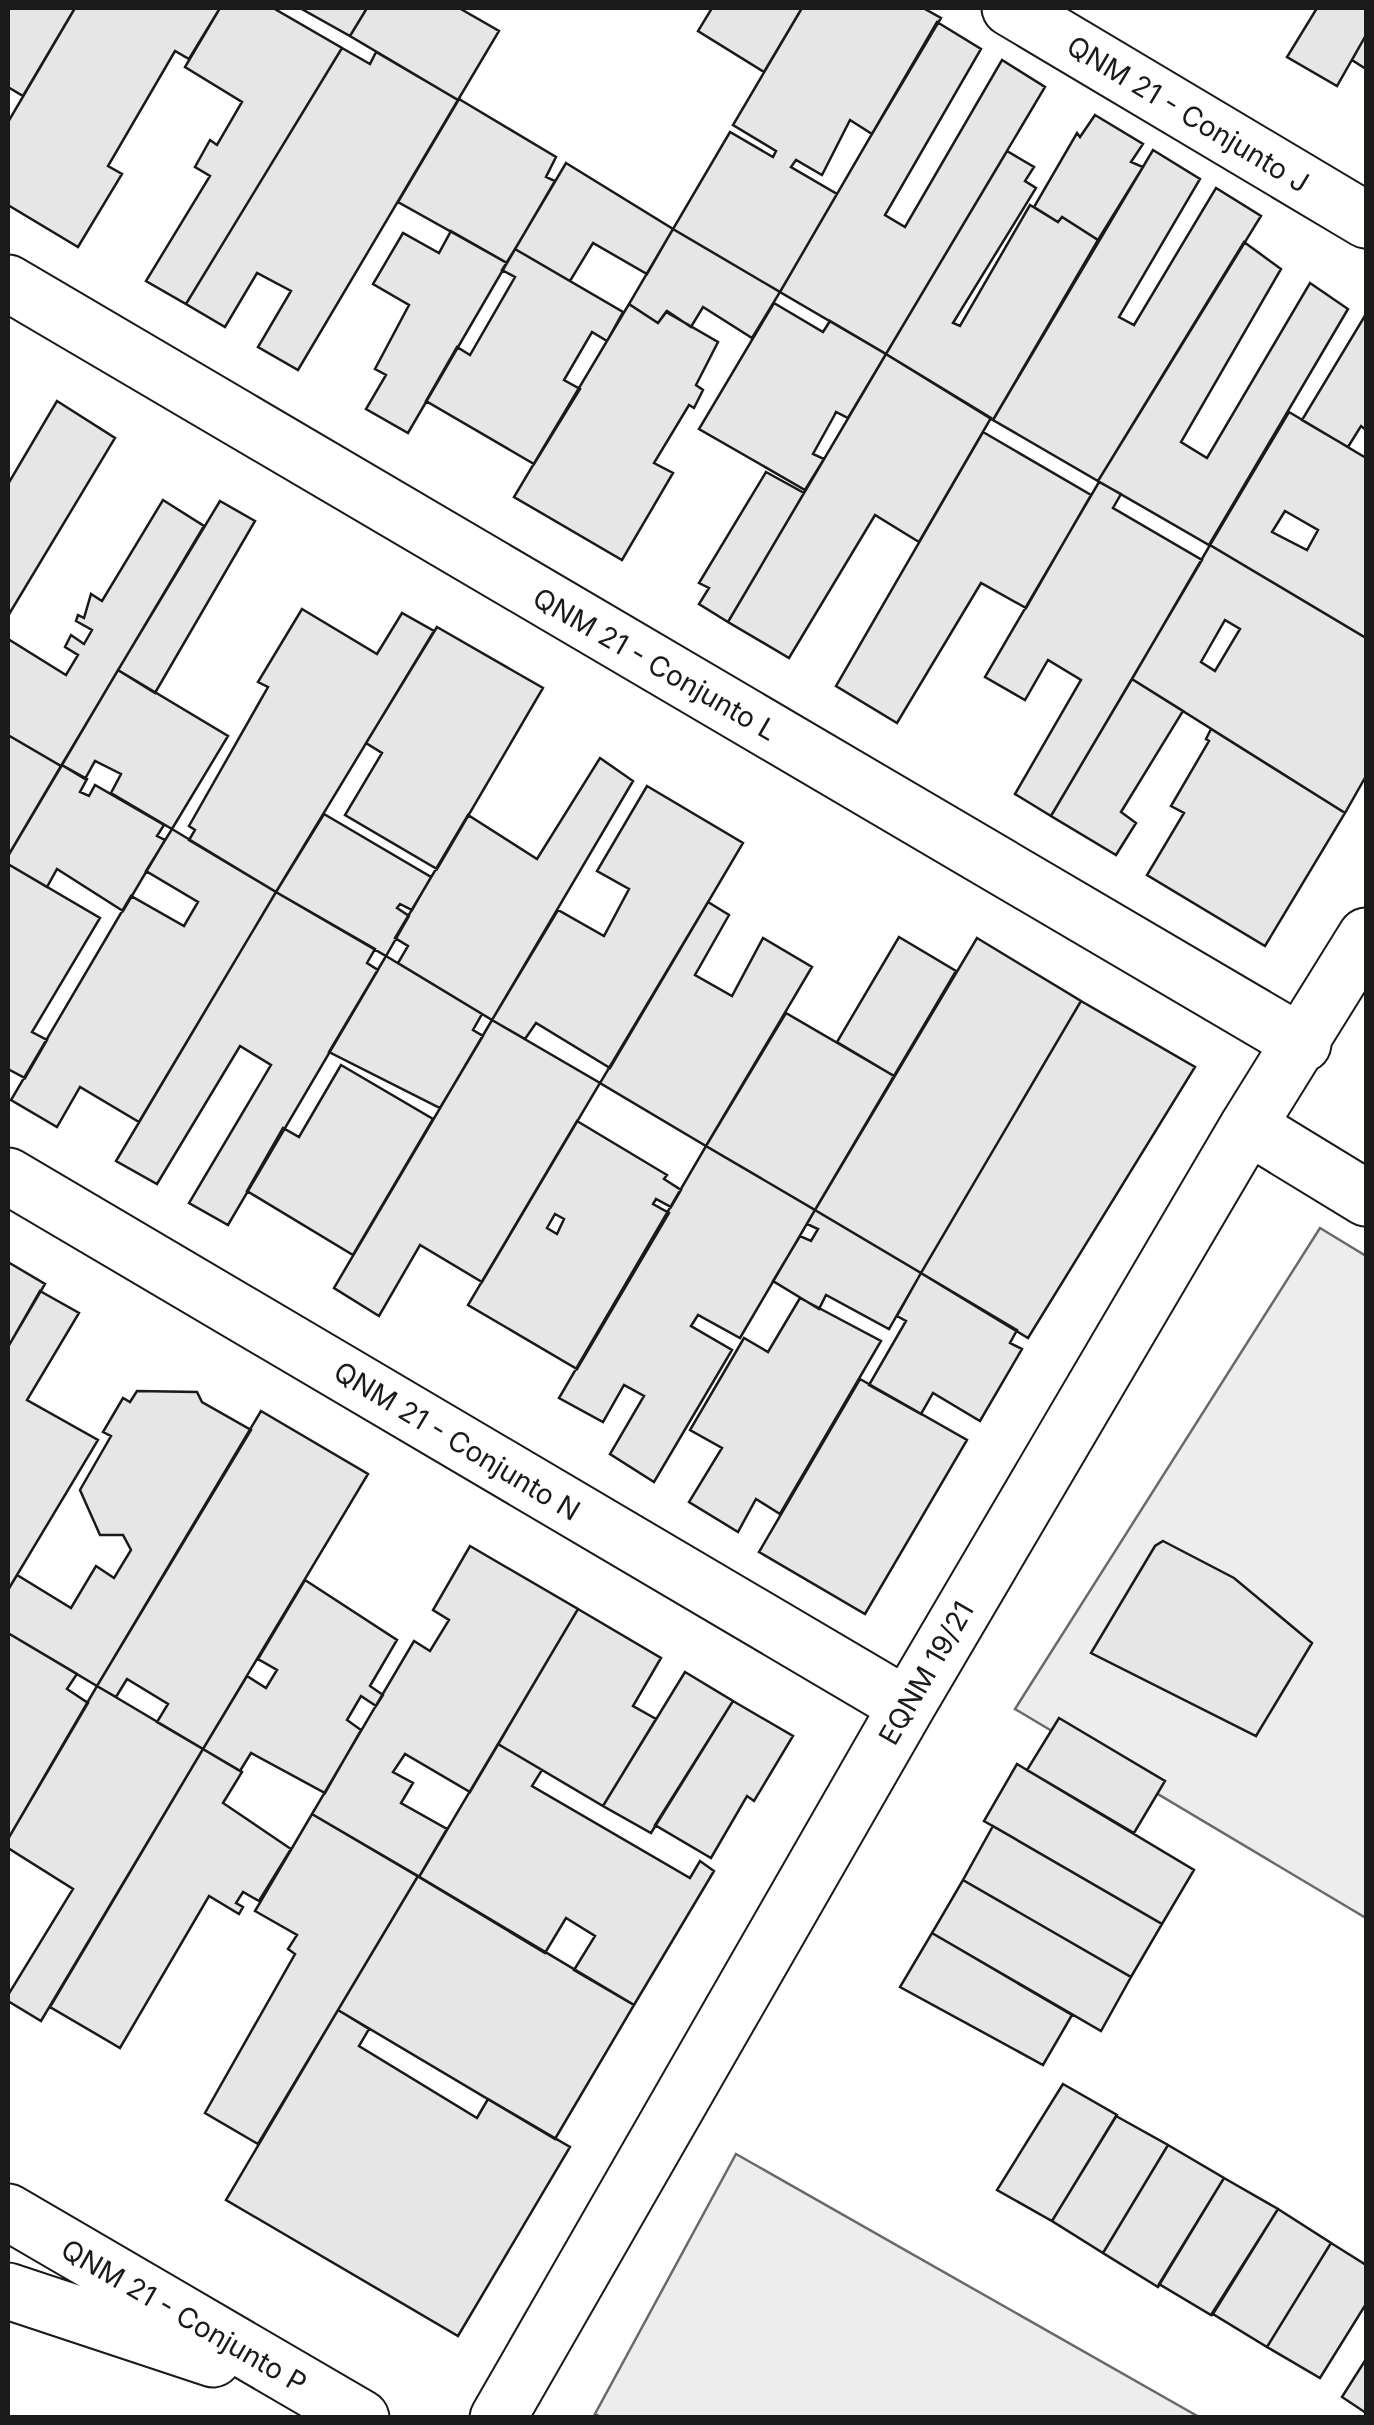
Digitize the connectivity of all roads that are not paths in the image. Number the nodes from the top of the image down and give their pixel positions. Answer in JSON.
{"nodes":[{"id":1,"x":1010,"y":8,"type":"edge"},
{"id":2,"x":1366,"y":220,"type":"edge"},
{"id":3,"x":8,"y":284,"type":"edge"},
{"id":4,"x":1366,"y":936,"type":"edge"},
{"id":5,"x":1303,"y":1044,"type":"junction"},
{"id":6,"x":1248,"y":1126,"type":"junction"},
{"id":7,"x":8,"y":1176,"type":"edge"},
{"id":8,"x":1366,"y":1198,"type":"edge"},
{"id":9,"x":906,"y":1706,"type":"junction"},
{"id":10,"x":8,"y":2212,"type":"edge"},
{"id":11,"x":8,"y":2290,"type":"edge"},
{"id":12,"x":311,"y":2391,"type":"junction"},
{"id":13,"x":361,"y":2418,"type":"edge"},
{"id":14,"x":498,"y":2418,"type":"edge"}],
"edges":[{"from":1,"to":2,"type":"street","name":"QNM 21 - Conjunto J"},
{"from":3,"to":5,"type":"street","name":"QNM 21 - Conjunto L"},
{"from":4,"to":5,"type":"street","name":"EQNM 19/21"},
{"from":5,"to":6,"type":"street","name":"EQNM 19/21"},
{"from":6,"to":8,"type":"street"},
{"from":6,"to":9,"type":"street","name":"EQNM 19/21"},
{"from":7,"to":9,"type":"street","name":"QNM 21 - Conjunto N"},
{"from":9,"to":14,"type":"street","name":"EQNM 19/21"},
{"from":10,"to":12,"type":"street","name":"QNM 21 - Conjunto P"},
{"from":11,"to":12,"type":"street"},
{"from":12,"to":13,"type":"street","name":"QNM 21 - Conjunto P"}]}
